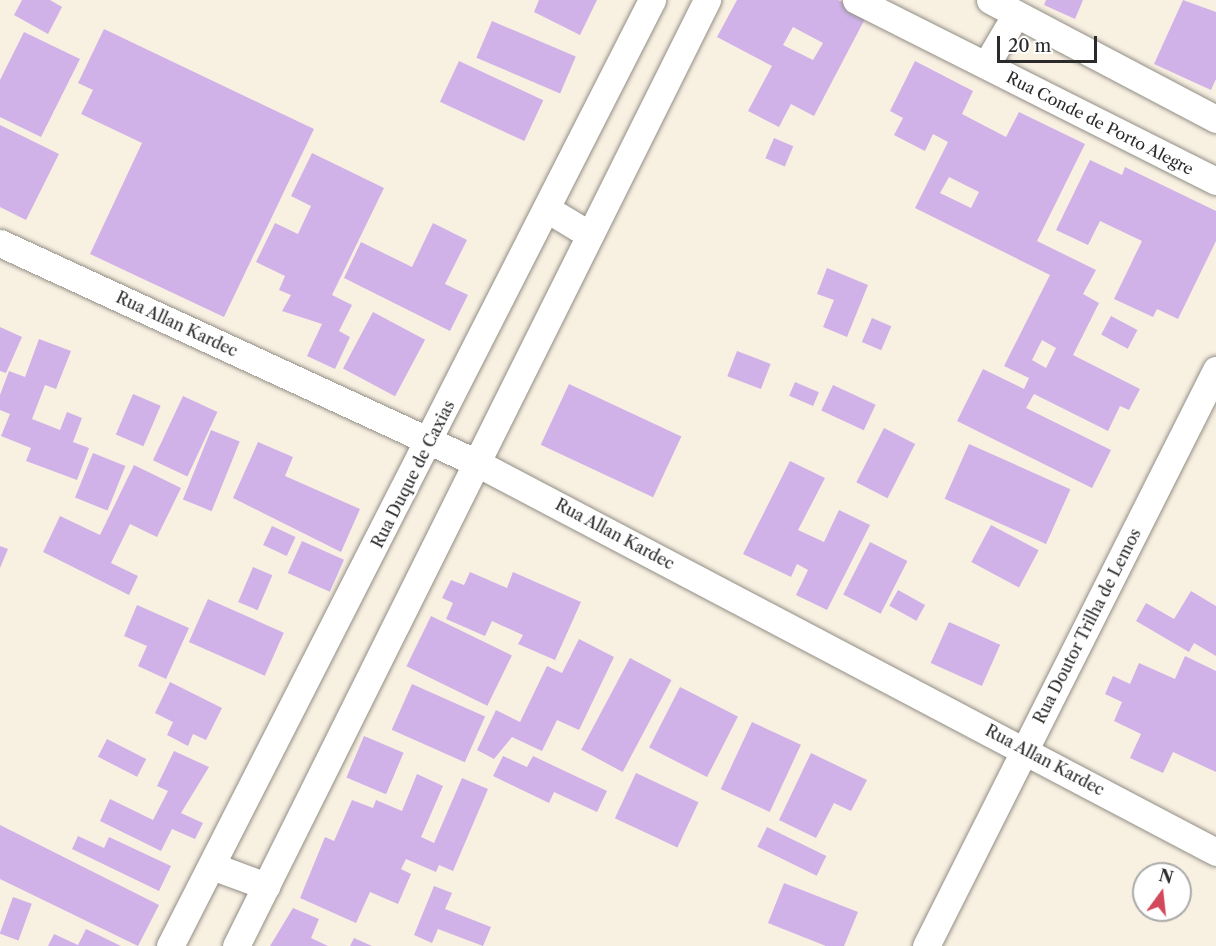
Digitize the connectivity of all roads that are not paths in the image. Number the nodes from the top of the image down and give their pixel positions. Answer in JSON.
{"nodes":[{"id":1,"x":652,"y":0,"type":"edge"},
{"id":2,"x":707,"y":0,"type":"edge"},
{"id":3,"x":856,"y":0,"type":"edge"},
{"id":4,"x":990,"y":0,"type":"edge"},
{"id":5,"x":1016,"y":14,"type":"junction"},
{"id":6,"x":986,"y":65,"type":"junction"},
{"id":7,"x":1216,"y":119,"type":"edge"},
{"id":8,"x":1216,"y":181,"type":"edge"},
{"id":9,"x":547,"y":209,"type":"junction"},
{"id":10,"x":590,"y":235,"type":"junction"},
{"id":11,"x":0,"y":243,"type":"edge"},
{"id":12,"x":1216,"y":370,"type":"edge"},
{"id":13,"x":431,"y":441,"type":"junction"},
{"id":14,"x":477,"y":463,"type":"junction"},
{"id":15,"x":1025,"y":749,"type":"junction"},
{"id":16,"x":1216,"y":852,"type":"edge"},
{"id":17,"x":212,"y":866,"type":"junction"},
{"id":18,"x":266,"y":886,"type":"junction"},
{"id":19,"x":170,"y":946,"type":"edge"},
{"id":20,"x":236,"y":946,"type":"edge"},
{"id":21,"x":926,"y":946,"type":"edge"}],
"edges":[{"from":1,"to":9,"type":"street","name":"Rua Duque de Caxias"},
{"from":2,"to":10,"type":"street"},
{"from":3,"to":6,"type":"street","name":"Rua Conde de Porto Alegre"},
{"from":4,"to":5,"type":"street"},
{"from":5,"to":6,"type":"street"},
{"from":5,"to":7,"type":"street"},
{"from":6,"to":8,"type":"street","name":"Rua Conde de Porto Alegre"},
{"from":9,"to":10,"type":"street"},
{"from":9,"to":13,"type":"street","name":"Rua Duque de Caxias"},
{"from":10,"to":14,"type":"street"},
{"from":11,"to":13,"type":"street","name":"Rua Allan Kardec"},
{"from":12,"to":15,"type":"street","name":"Rua Doutor Trilha de Lemos"},
{"from":13,"to":14,"type":"street","name":"Rua Allan Kardec"},
{"from":13,"to":17,"type":"street","name":"Rua Duque de Caxias"},
{"from":14,"to":15,"type":"street","name":"Rua Allan Kardec"},
{"from":14,"to":18,"type":"street"},
{"from":15,"to":16,"type":"street","name":"Rua Allan Kardec"},
{"from":15,"to":21,"type":"street","name":"Rua Doutor Trilha de Lemos"},
{"from":17,"to":18,"type":"street"},
{"from":17,"to":19,"type":"street","name":"Rua Duque de Caxias"},
{"from":18,"to":20,"type":"street"}]}
